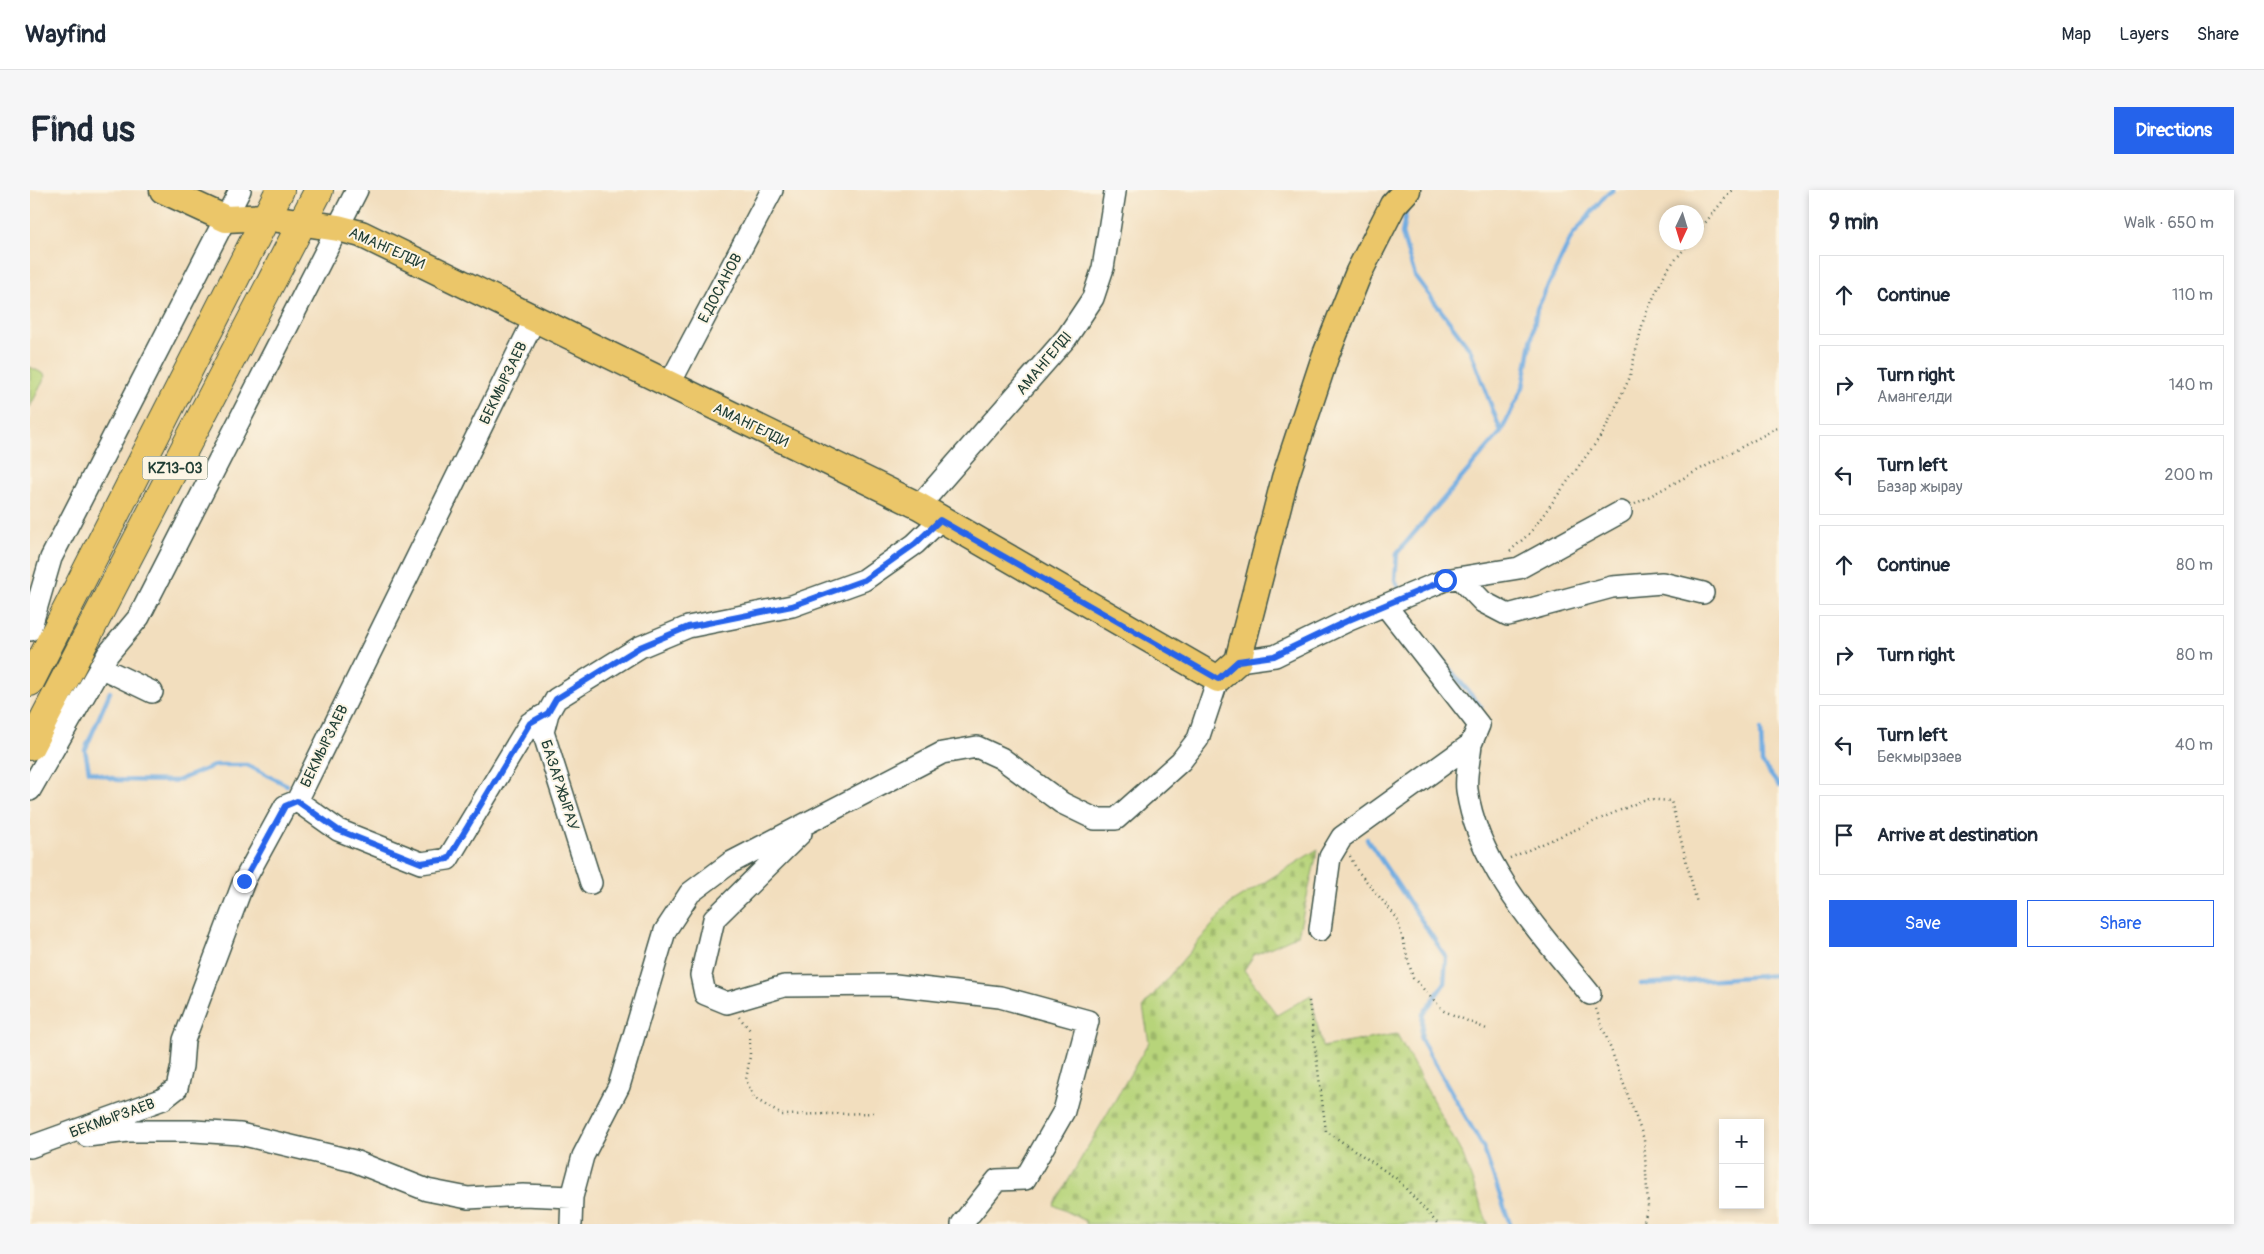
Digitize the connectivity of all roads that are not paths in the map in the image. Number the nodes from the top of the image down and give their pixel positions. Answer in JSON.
{"nodes":[{"id":1,"x":163,"y":190,"type":"edge"},
{"id":2,"x":240,"y":190,"type":"edge"},
{"id":3,"x":280,"y":190,"type":"edge"},
{"id":4,"x":319,"y":190,"type":"edge"},
{"id":5,"x":357,"y":190,"type":"edge"},
{"id":6,"x":772,"y":190,"type":"edge"},
{"id":7,"x":1115,"y":192,"type":"dead end"},
{"id":8,"x":1398,"y":195,"type":"edge"},
{"id":9,"x":266,"y":217,"type":"junction"},
{"id":10,"x":226,"y":219,"type":"junction"},
{"id":11,"x":302,"y":222,"type":"junction"},
{"id":12,"x":338,"y":228,"type":"junction"},
{"id":13,"x":536,"y":318,"type":"junction"},
{"id":14,"x":669,"y":385,"type":"junction"},
{"id":15,"x":1621,"y":512,"type":"road end"},
{"id":16,"x":929,"y":513,"type":"junction"},
{"id":17,"x":1460,"y":578,"type":"junction"},
{"id":18,"x":1703,"y":593,"type":"dead end"},
{"id":19,"x":1385,"y":605,"type":"junction"},
{"id":20,"x":31,"y":623,"type":"edge"},
{"id":21,"x":1238,"y":661,"type":"junction"},
{"id":22,"x":100,"y":667,"type":"junction"},
{"id":23,"x":1218,"y":679,"type":"junction"},
{"id":24,"x":30,"y":682,"type":"edge"},
{"id":25,"x":152,"y":692,"type":"dead end"},
{"id":26,"x":548,"y":713,"type":"junction"},
{"id":27,"x":1471,"y":744,"type":"junction"},
{"id":28,"x":30,"y":746,"type":"edge"},
{"id":29,"x":30,"y":790,"type":"edge"},
{"id":30,"x":297,"y":801,"type":"junction"},
{"id":31,"x":815,"y":819,"type":"junction"},
{"id":32,"x":591,"y":883,"type":"dead end"},
{"id":33,"x":1320,"y":930,"type":"dead end"},
{"id":34,"x":1590,"y":994,"type":"road end"},
{"id":35,"x":53,"y":1140,"type":"junction"},
{"id":36,"x":30,"y":1147,"type":"edge"},
{"id":37,"x":572,"y":1197,"type":"junction"},
{"id":38,"x":571,"y":1224,"type":"edge"},
{"id":39,"x":962,"y":1224,"type":"edge"}],
"edges":[{"from":1,"to":10,"type":"main road"},
{"from":2,"to":10,"type":"street"},
{"from":3,"to":9,"type":"highway","number":"KZ13-03"},
{"from":4,"to":11,"type":"highway","number":"KZ13-03"},
{"from":5,"to":12,"type":"street"},
{"from":6,"to":14,"type":"street","name":"Е.ДОСАНОВ"},
{"from":7,"to":16,"type":"street","name":"АМАНГЕЛДІ"},
{"from":8,"to":21,"type":"main road"},
{"from":9,"to":10,"type":"main road","name":"АМАНГЕЛДИ"},
{"from":9,"to":11,"type":"main road","name":"АМАНГЕЛДИ"},
{"from":9,"to":24,"type":"highway","number":"KZ13-03"},
{"from":10,"to":20,"type":"street"},
{"from":11,"to":12,"type":"main road","name":"АМАНГЕЛДИ"},
{"from":11,"to":28,"type":"highway","number":"KZ13-03"},
{"from":12,"to":13,"type":"main road","name":"АМАНГЕЛДИ"},
{"from":12,"to":22,"type":"street"},
{"from":13,"to":14,"type":"main road","name":"АМАНГЕЛДИ"},
{"from":13,"to":30,"type":"street","name":"БЕКМЫРЗАЕВ"},
{"from":14,"to":16,"type":"main road","name":"АМАНГЕЛДИ"},
{"from":15,"to":17,"type":"street"},
{"from":16,"to":23,"type":"main road","name":"АМАНГЕЛДИ"},
{"from":16,"to":26,"type":"street"},
{"from":17,"to":18,"type":"street"},
{"from":17,"to":19,"type":"street"},
{"from":19,"to":21,"type":"street"},
{"from":19,"to":27,"type":"street"},
{"from":21,"to":23,"type":"main road"},
{"from":22,"to":25,"type":"street"},
{"from":22,"to":29,"type":"street"},
{"from":23,"to":31,"type":"street"},
{"from":26,"to":30,"type":"street"},
{"from":26,"to":32,"type":"street","name":"БАЗАР ЖЫРАУ"},
{"from":27,"to":33,"type":"street"},
{"from":27,"to":34,"type":"street"},
{"from":30,"to":35,"type":"street","name":"БЕКМЫРЗАЕВ"},
{"from":31,"to":37,"type":"street"},
{"from":31,"to":39,"type":"street"},
{"from":35,"to":36,"type":"street","name":"БЕКМЫРЗАЕВ"},
{"from":35,"to":37,"type":"street"},
{"from":37,"to":38,"type":"street"}]}
